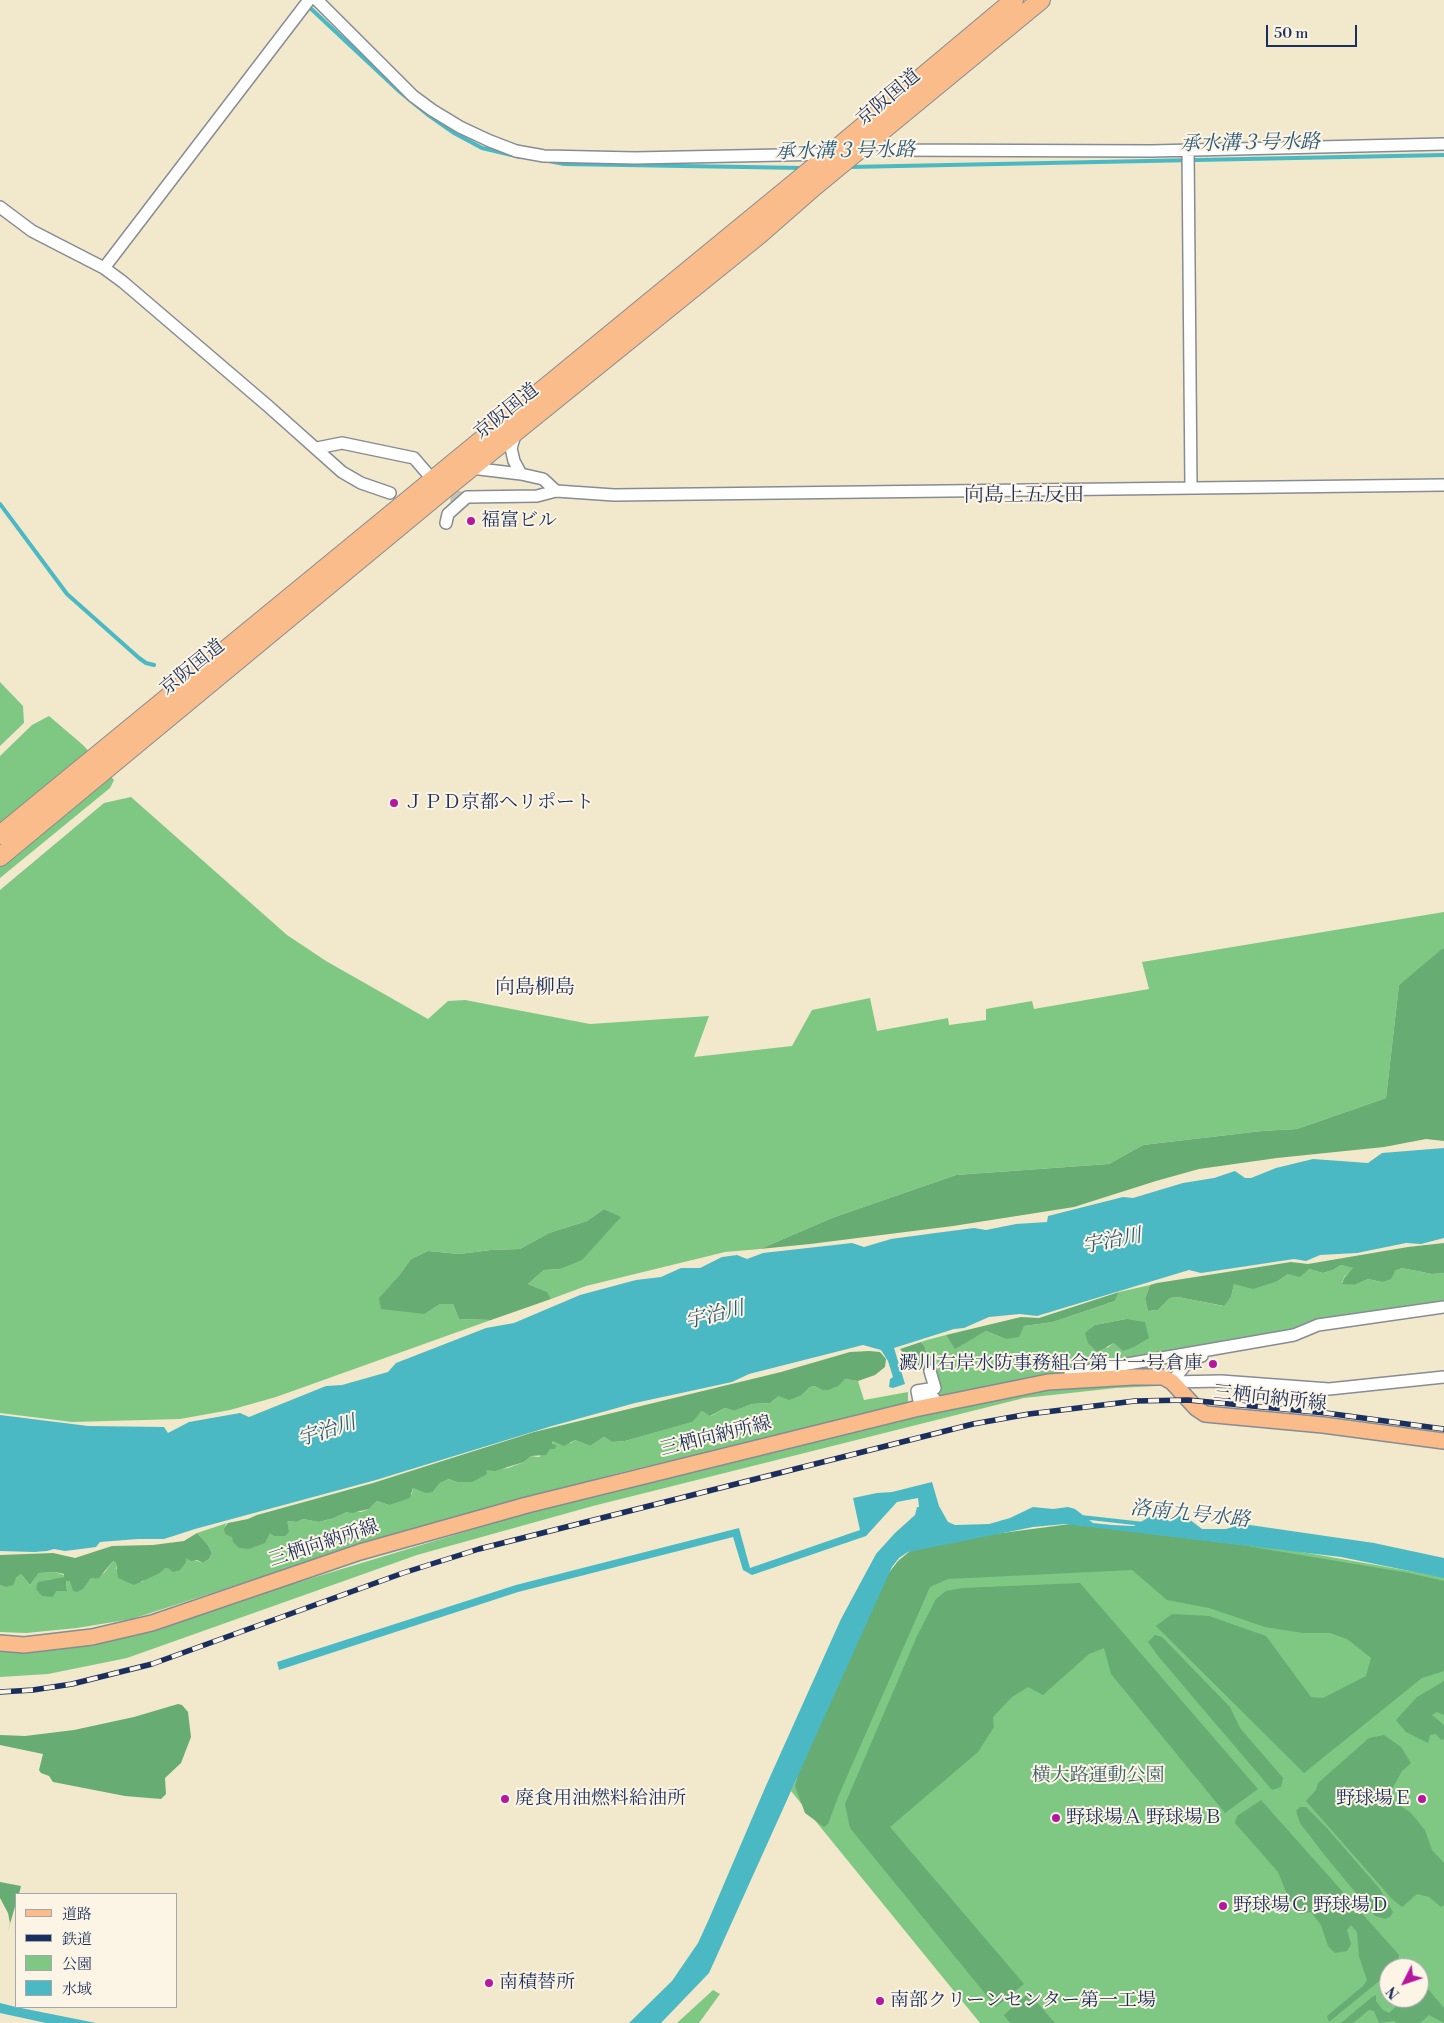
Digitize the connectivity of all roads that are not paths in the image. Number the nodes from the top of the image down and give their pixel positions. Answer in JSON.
{"nodes":[{"id":1,"x":309,"y":0,"type":"edge"},
{"id":2,"x":317,"y":0,"type":"edge"},
{"id":3,"x":1014,"y":0,"type":"edge"},
{"id":4,"x":1041,"y":0,"type":"edge"},
{"id":5,"x":873,"y":139,"type":"junction"},
{"id":6,"x":1444,"y":144,"type":"edge"},
{"id":7,"x":1188,"y":152,"type":"junction"},
{"id":8,"x":827,"y":156,"type":"junction"},
{"id":9,"x":0,"y":207,"type":"edge"},
{"id":10,"x":104,"y":268,"type":"junction"},
{"id":11,"x":516,"y":432,"type":"junction"},
{"id":12,"x":317,"y":448,"type":"junction"},
{"id":13,"x":471,"y":468,"type":"junction"},
{"id":14,"x":521,"y":474,"type":"junction"},
{"id":15,"x":432,"y":479,"type":"junction"},
{"id":16,"x":1444,"y":485,"type":"edge"},
{"id":17,"x":1191,"y":488,"type":"junction"},
{"id":18,"x":556,"y":491,"type":"junction"},
{"id":19,"x":390,"y":493,"type":"dead end"},
{"id":20,"x":446,"y":523,"type":"dead end"},
{"id":21,"x":141,"y":729,"type":"junction"},
{"id":22,"x":0,"y":835,"type":"edge"},
{"id":23,"x":0,"y":857,"type":"edge"},
{"id":24,"x":1444,"y":1307,"type":"edge"},
{"id":25,"x":1444,"y":1311,"type":"edge"},
{"id":26,"x":1181,"y":1355,"type":"junction"},
{"id":27,"x":930,"y":1371,"type":"dead end"},
{"id":28,"x":1444,"y":1377,"type":"edge"},
{"id":29,"x":1172,"y":1382,"type":"junction"},
{"id":30,"x":1444,"y":1441,"type":"edge"},
{"id":31,"x":0,"y":1643,"type":"edge"}],
"edges":[{"from":1,"to":10,"type":"street"},
{"from":2,"to":8,"type":"street"},
{"from":3,"to":8,"type":"highway","name":"京阪国道"},
{"from":4,"to":5,"type":"highway","name":"京阪国道"},
{"from":5,"to":7,"type":"street"},
{"from":5,"to":11,"type":"highway","name":"京阪国道"},
{"from":6,"to":7,"type":"street"},
{"from":7,"to":17,"type":"street"},
{"from":8,"to":15,"type":"highway","name":"京阪国道"},
{"from":9,"to":10,"type":"street"},
{"from":10,"to":12,"type":"street"},
{"from":11,"to":13,"type":"highway","name":"京阪国道"},
{"from":11,"to":14,"type":"street"},
{"from":12,"to":15,"type":"street"},
{"from":12,"to":19,"type":"street"},
{"from":13,"to":14,"type":"street"},
{"from":13,"to":21,"type":"highway","name":"京阪国道"},
{"from":14,"to":18,"type":"street"},
{"from":15,"to":21,"type":"highway","name":"京阪国道"},
{"from":16,"to":17,"type":"street"},
{"from":17,"to":18,"type":"street"},
{"from":18,"to":20,"type":"street"},
{"from":21,"to":22,"type":"highway","name":"京阪国道"},
{"from":21,"to":23,"type":"highway","name":"京阪国道"},
{"from":24,"to":26,"type":"street"},
{"from":25,"to":29,"type":"street"},
{"from":26,"to":27,"type":"street"},
{"from":26,"to":29,"type":"street"},
{"from":28,"to":29,"type":"street"},
{"from":29,"to":30,"type":"main road","name":"三栖向納所線"},
{"from":29,"to":31,"type":"main road","name":"三栖向納所線"}]}
